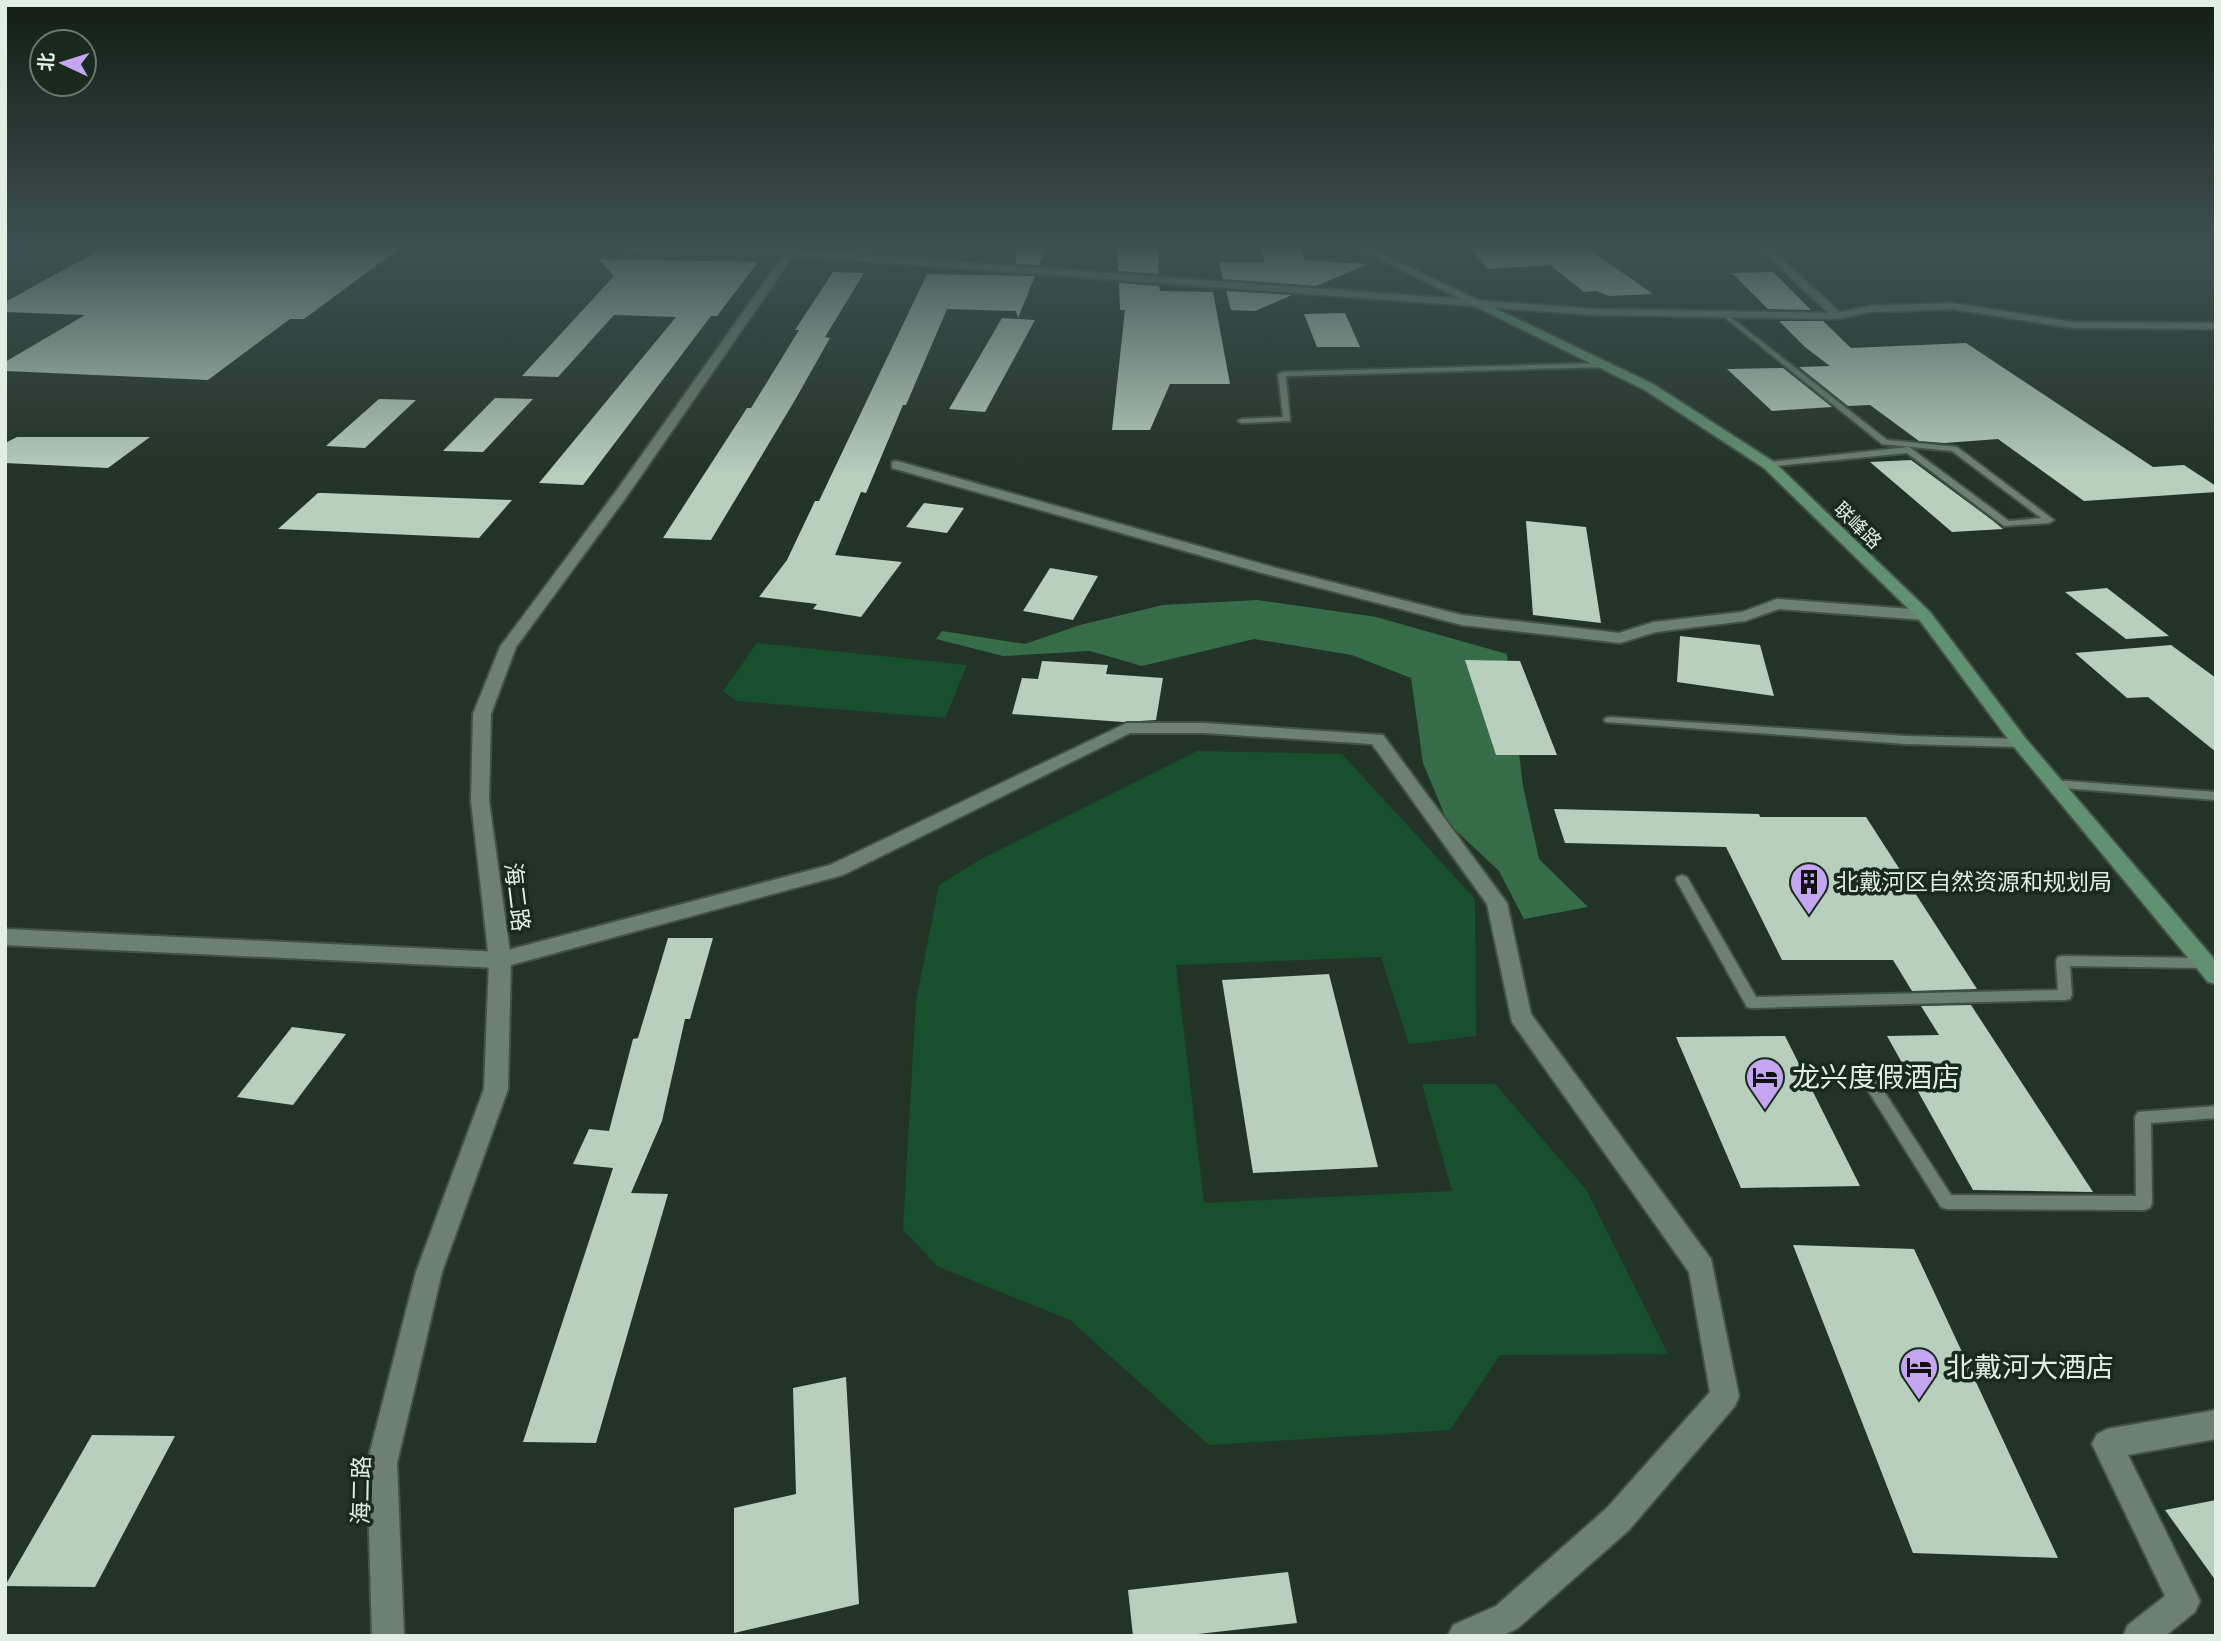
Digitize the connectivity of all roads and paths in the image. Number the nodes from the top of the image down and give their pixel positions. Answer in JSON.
{"nodes":[{"id":1,"x":743,"y":322,"type":"edge"},
{"id":2,"x":1512,"y":322,"type":"edge"},
{"id":3,"x":1734,"y":322,"type":"edge"},
{"id":4,"x":2050,"y":322,"type":"edge"},
{"id":5,"x":2216,"y":326,"type":"edge"},
{"id":6,"x":1603,"y":365,"type":"junction"},
{"id":7,"x":1242,"y":421,"type":"dead end"},
{"id":8,"x":897,"y":465,"type":"dead end"},
{"id":9,"x":1769,"y":465,"type":"junction"},
{"id":10,"x":1924,"y":615,"type":"junction"},
{"id":11,"x":1610,"y":720,"type":"dead end"},
{"id":12,"x":2020,"y":743,"type":"junction"},
{"id":13,"x":2054,"y":784,"type":"junction"},
{"id":14,"x":2216,"y":796,"type":"edge"},
{"id":15,"x":1682,"y":880,"type":"dead end"},
{"id":16,"x":5,"y":937,"type":"edge"},
{"id":17,"x":500,"y":960,"type":"junction"},
{"id":18,"x":2203,"y":964,"type":"junction"},
{"id":19,"x":2216,"y":976,"type":"edge"},
{"id":20,"x":1863,"y":1069,"type":"dead end"},
{"id":21,"x":2216,"y":1112,"type":"edge"},
{"id":22,"x":2216,"y":1424,"type":"edge"},
{"id":23,"x":387,"y":1636,"type":"edge"},
{"id":24,"x":1464,"y":1636,"type":"edge"},
{"id":25,"x":2139,"y":1636,"type":"edge"}],
"edges":[{"from":1,"to":17,"type":"street","name":"海二路"},
{"from":2,"to":6,"type":"main road","name":"联峰路"},
{"from":3,"to":9,"type":"lane"},
{"from":4,"to":5,"type":"street"},
{"from":6,"to":7,"type":"lane"},
{"from":6,"to":9,"type":"main road","name":"联峰路"},
{"from":8,"to":10,"type":"street"},
{"from":9,"to":10,"type":"main road","name":"联峰路"},
{"from":10,"to":12,"type":"main road","name":"联峰路"},
{"from":11,"to":12,"type":"lane"},
{"from":12,"to":13,"type":"main road","name":"联峰路"},
{"from":13,"to":14,"type":"lane"},
{"from":13,"to":18,"type":"main road","name":"联峰路"},
{"from":15,"to":18,"type":"lane"},
{"from":16,"to":17,"type":"street"},
{"from":17,"to":23,"type":"street","name":"海二路"},
{"from":17,"to":24,"type":"street"},
{"from":18,"to":19,"type":"main road","name":"联峰路"},
{"from":20,"to":21,"type":"lane"},
{"from":22,"to":25,"type":"street"}]}
